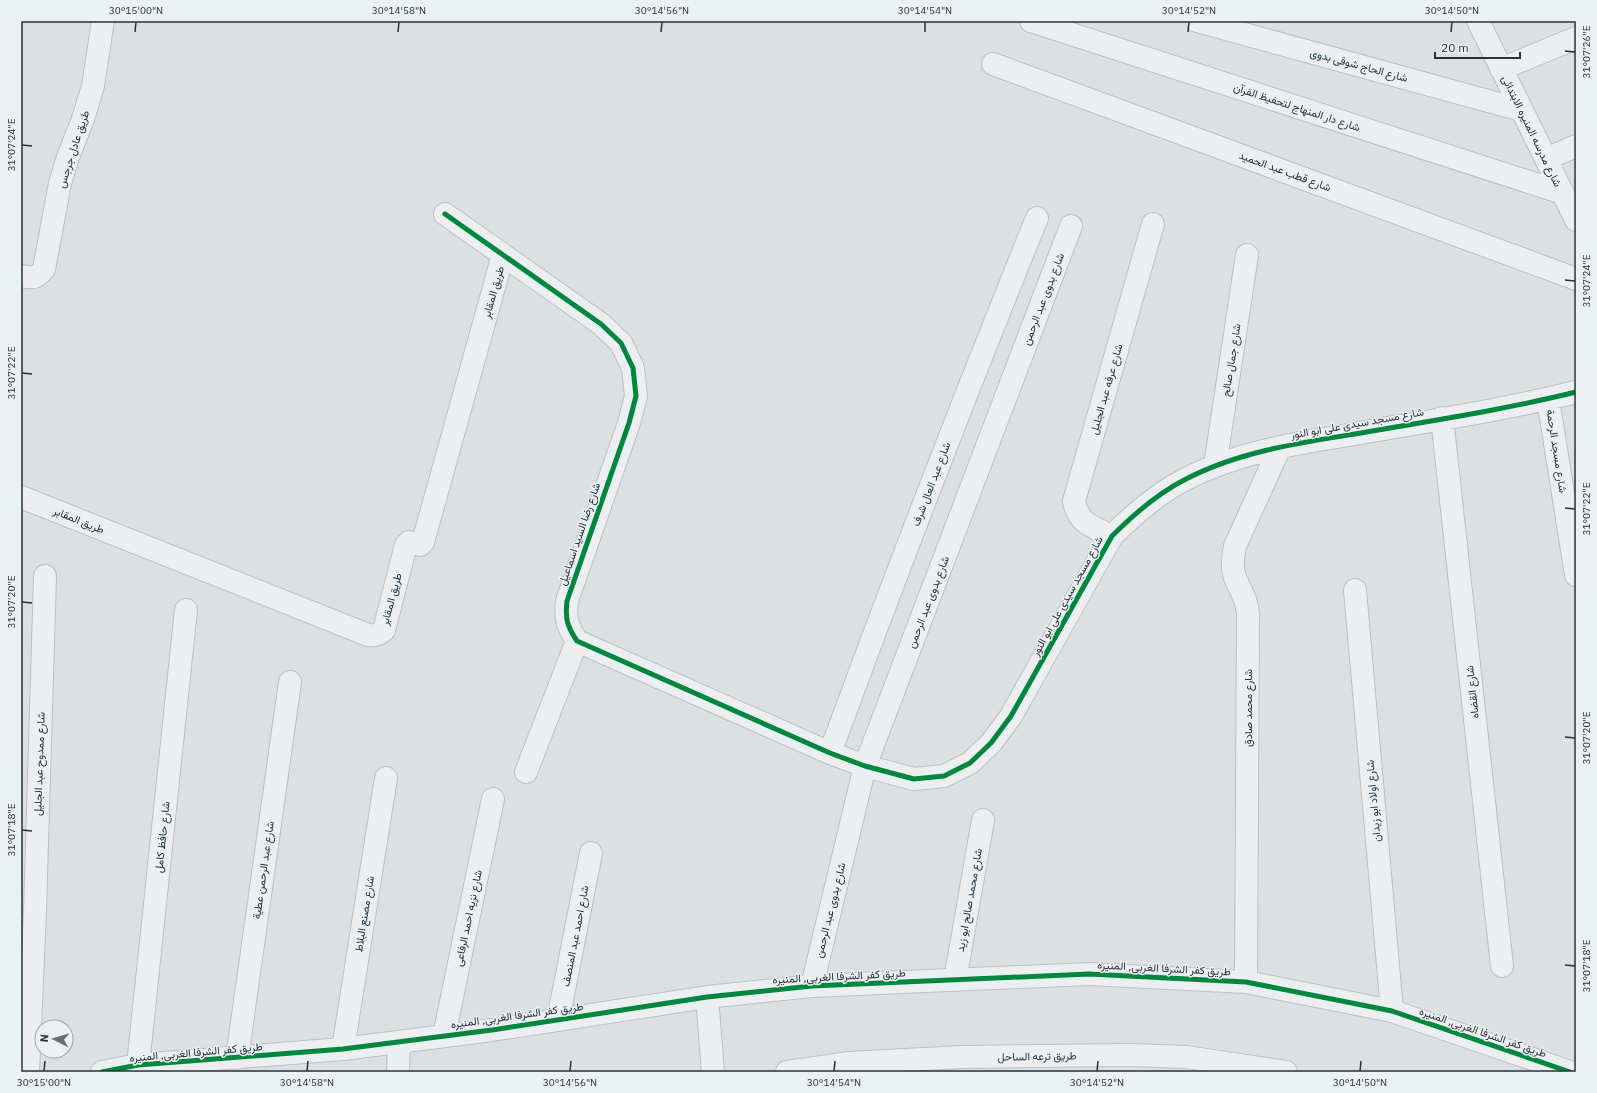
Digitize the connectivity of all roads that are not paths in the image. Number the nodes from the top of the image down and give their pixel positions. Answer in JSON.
{"nodes":[{"id":1,"x":103,"y":21,"type":"edge"},
{"id":2,"x":1031,"y":21,"type":"edge"},
{"id":3,"x":1196,"y":21,"type":"edge"},
{"id":4,"x":1478,"y":21,"type":"edge"},
{"id":5,"x":1576,"y":38,"type":"edge"},
{"id":6,"x":994,"y":64,"type":"dead end"},
{"id":7,"x":1501,"y":69,"type":"junction"},
{"id":8,"x":1522,"y":110,"type":"junction"},
{"id":9,"x":1576,"y":146,"type":"edge"},
{"id":10,"x":1546,"y":159,"type":"junction"},
{"id":11,"x":1563,"y":193,"type":"junction"},
{"id":12,"x":444,"y":214,"type":"dead end"},
{"id":13,"x":1037,"y":218,"type":"dead end"},
{"id":14,"x":1576,"y":220,"type":"edge"},
{"id":15,"x":1153,"y":224,"type":"dead end"},
{"id":16,"x":1071,"y":226,"type":"dead end"},
{"id":17,"x":503,"y":255,"type":"junction"},
{"id":18,"x":1247,"y":255,"type":"dead end"},
{"id":19,"x":30,"y":276,"type":"edge"},
{"id":20,"x":1576,"y":279,"type":"edge"},
{"id":21,"x":1576,"y":392,"type":"edge"},
{"id":22,"x":1548,"y":399,"type":"junction"},
{"id":23,"x":1442,"y":418,"type":"junction"},
{"id":24,"x":1280,"y":447,"type":"junction"},
{"id":25,"x":1215,"y":466,"type":"junction"},
{"id":26,"x":21,"y":496,"type":"edge"},
{"id":27,"x":1112,"y":536,"type":"junction"},
{"id":28,"x":1576,"y":575,"type":"edge"},
{"id":29,"x":45,"y":576,"type":"dead end"},
{"id":30,"x":1355,"y":590,"type":"dead end"},
{"id":31,"x":186,"y":610,"type":"dead end"},
{"id":32,"x":577,"y":641,"type":"junction"},
{"id":33,"x":290,"y":682,"type":"dead end"},
{"id":34,"x":830,"y":753,"type":"junction"},
{"id":35,"x":865,"y":766,"type":"junction"},
{"id":36,"x":526,"y":772,"type":"dead end"},
{"id":37,"x":386,"y":778,"type":"dead end"},
{"id":38,"x":493,"y":799,"type":"dead end"},
{"id":39,"x":983,"y":820,"type":"dead end"},
{"id":40,"x":591,"y":853,"type":"dead end"},
{"id":41,"x":1502,"y":966,"type":"dead end"},
{"id":42,"x":954,"y":980,"type":"junction"},
{"id":43,"x":1246,"y":982,"type":"junction"},
{"id":44,"x":812,"y":986,"type":"junction"},
{"id":45,"x":707,"y":997,"type":"junction"},
{"id":46,"x":1392,"y":1011,"type":"junction"},
{"id":47,"x":558,"y":1020,"type":"junction"},
{"id":48,"x":444,"y":1036,"type":"junction"},
{"id":49,"x":399,"y":1042,"type":"junction"},
{"id":50,"x":343,"y":1049,"type":"junction"},
{"id":51,"x":237,"y":1058,"type":"junction"},
{"id":52,"x":1075,"y":1064,"type":"edge"},
{"id":53,"x":1131,"y":1064,"type":"edge"},
{"id":54,"x":138,"y":1065,"type":"junction"},
{"id":55,"x":962,"y":1065,"type":"edge"},
{"id":56,"x":1185,"y":1065,"type":"edge"},
{"id":57,"x":849,"y":1067,"type":"edge"},
{"id":58,"x":1281,"y":1071,"type":"edge"},
{"id":59,"x":28,"y":1072,"type":"edge"},
{"id":60,"x":102,"y":1072,"type":"edge"},
{"id":61,"x":398,"y":1072,"type":"edge"},
{"id":62,"x":713,"y":1072,"type":"edge"},
{"id":63,"x":787,"y":1072,"type":"edge"},
{"id":64,"x":1570,"y":1072,"type":"edge"}],
"edges":[{"from":1,"to":19,"type":"street","name":"طريق عادل جرجس"},
{"from":2,"to":11,"type":"street","name":"شارع دار المنهاج لتحفيظ القرآن"},
{"from":3,"to":8,"type":"street","name":"شارع الحاج شوقى بدوى"},
{"from":4,"to":7,"type":"street","name":"شارع مدرسه المنيره الابتدائى"},
{"from":5,"to":7,"type":"street"},
{"from":6,"to":20,"type":"street","name":"شارع قطب عبد الحميد"},
{"from":7,"to":8,"type":"street","name":"شارع مدرسه المنيره الابتدائى"},
{"from":8,"to":10,"type":"street","name":"شارع مدرسه المنيره الابتدائى"},
{"from":9,"to":10,"type":"street"},
{"from":10,"to":11,"type":"street","name":"شارع مدرسه المنيره الابتدائى"},
{"from":11,"to":14,"type":"street","name":"شارع مدرسه المنيره الابتدائى"},
{"from":12,"to":17,"type":"street","name":"شارع رضا السيد اسماعيل"},
{"from":13,"to":34,"type":"street","name":"شارع عبد العال شرف"},
{"from":15,"to":27,"type":"street","name":"شارع عرفه عبد الجليل"},
{"from":16,"to":35,"type":"street","name":"شارع بدوى عبد الرحمن"},
{"from":17,"to":26,"type":"street","name":"طريق المقابر"},
{"from":17,"to":32,"type":"street","name":"شارع رضا السيد اسماعيل"},
{"from":18,"to":25,"type":"street","name":"شارع جمال صالح"},
{"from":21,"to":22,"type":"street","name":"شارع مسجد سيدى على ابو النور"},
{"from":22,"to":23,"type":"street","name":"شارع مسجد سيدى على ابو النور"},
{"from":22,"to":28,"type":"street","name":"شارع مسجد الرحمة"},
{"from":23,"to":24,"type":"street","name":"شارع مسجد سيدى على ابو النور"},
{"from":23,"to":41,"type":"street","name":"شارع القضاه"},
{"from":24,"to":25,"type":"street","name":"شارع مسجد سيدى على ابو النور"},
{"from":24,"to":43,"type":"street","name":"شارع محمد صادق"},
{"from":25,"to":27,"type":"street","name":"شارع مسجد سيدى على ابو النور"},
{"from":27,"to":35,"type":"street","name":"شارع مسجد سيدى على ابو النور"},
{"from":29,"to":59,"type":"street","name":"شارع ممدوح عبد الجليل"},
{"from":30,"to":46,"type":"street","name":"شارع اولاد ابو زيدان"},
{"from":31,"to":54,"type":"street","name":"شارع حافظ كامل"},
{"from":32,"to":34,"type":"street"},
{"from":32,"to":36,"type":"street"},
{"from":33,"to":51,"type":"street","name":"شارع عبد الرحمن عطية"},
{"from":34,"to":35,"type":"street"},
{"from":35,"to":44,"type":"street","name":"شارع بدوى عبد الرحمن"},
{"from":37,"to":50,"type":"street","name":"شارع مصنع البلاط"},
{"from":38,"to":48,"type":"street","name":"شارع نزيه احمد الرفاعى"},
{"from":39,"to":42,"type":"street","name":"شارع محمد صالح ابو زيد"},
{"from":40,"to":47,"type":"street","name":"شارع احمد عبد المنصف"},
{"from":42,"to":43,"type":"street","name":"طريق كفر الشرفا الغربى, المنيره"},
{"from":42,"to":44,"type":"street","name":"طريق كفر الشرفا الغربى, المنيره"},
{"from":43,"to":46,"type":"street","name":"طريق كفر الشرفا الغربى, المنيره"},
{"from":44,"to":45,"type":"street","name":"طريق كفر الشرفا الغربى, المنيره"},
{"from":45,"to":47,"type":"street","name":"طريق كفر الشرفا الغربى, المنيره"},
{"from":45,"to":62,"type":"street"},
{"from":46,"to":64,"type":"street","name":"طريق كفر الشرفا الغربى, المنيره"},
{"from":47,"to":48,"type":"street","name":"طريق كفر الشرفا الغربى, المنيره"},
{"from":48,"to":49,"type":"street","name":"طريق كفر الشرفا الغربى, المنيره"},
{"from":49,"to":50,"type":"street","name":"طريق كفر الشرفا الغربى, المنيره"},
{"from":49,"to":61,"type":"street"},
{"from":50,"to":51,"type":"street","name":"طريق كفر الشرفا الغربى, المنيره"},
{"from":51,"to":54,"type":"street","name":"طريق كفر الشرفا الغربى, المنيره"},
{"from":52,"to":53,"type":"street","name":"طريق ترعه الساحل"},
{"from":52,"to":55,"type":"street","name":"طريق ترعه الساحل"},
{"from":53,"to":56,"type":"street","name":"طريق ترعه الساحل"},
{"from":54,"to":60,"type":"street","name":"طريق كفر الشرفا الغربى, المنيره"},
{"from":55,"to":57,"type":"street","name":"طريق ترعه الساحل"},
{"from":56,"to":58,"type":"street","name":"طريق ترعه الساحل"},
{"from":57,"to":63,"type":"street","name":"طريق ترعه الساحل"}]}
